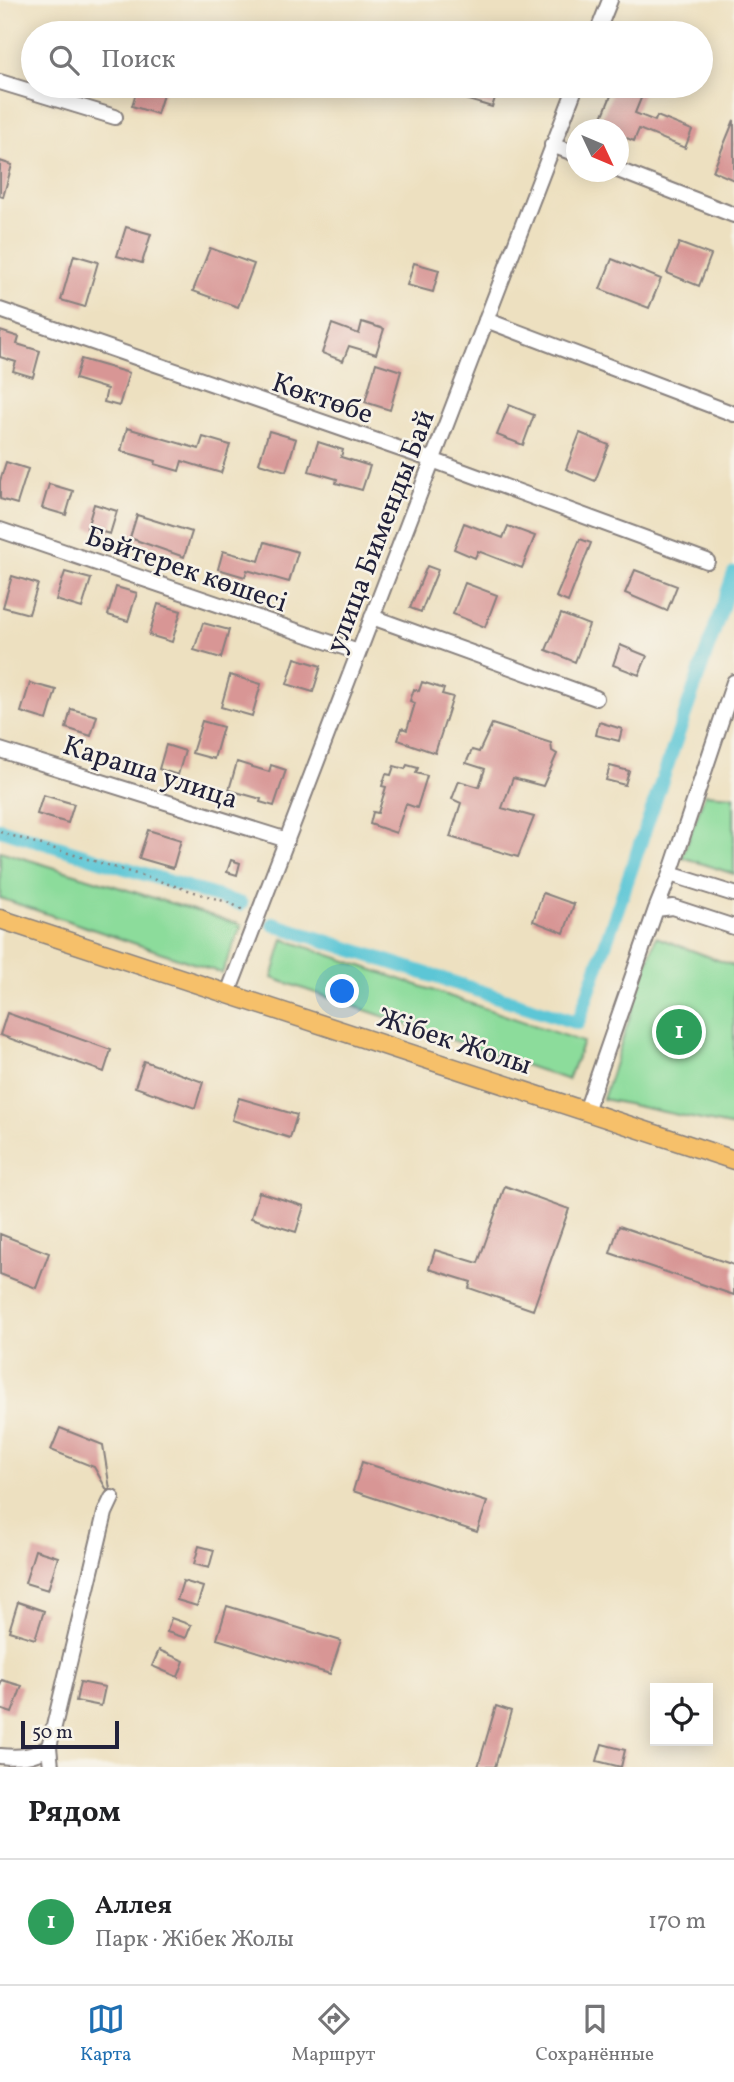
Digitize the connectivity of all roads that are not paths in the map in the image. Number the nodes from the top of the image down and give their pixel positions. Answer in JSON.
{"nodes":[{"id":1,"x":610,"y":0,"type":"edge"},
{"id":2,"x":602,"y":21,"type":"edge"},
{"id":3,"x":0,"y":82,"type":"edge"},
{"id":4,"x":21,"y":88,"type":"edge"},
{"id":5,"x":53,"y":98,"type":"edge"},
{"id":6,"x":571,"y":98,"type":"edge"},
{"id":7,"x":115,"y":117,"type":"dead end"},
{"id":8,"x":552,"y":145,"type":"junction"},
{"id":9,"x":566,"y":150,"type":"edge"},
{"id":10,"x":629,"y":174,"type":"edge"},
{"id":11,"x":734,"y":215,"type":"edge"},
{"id":12,"x":0,"y":310,"type":"edge"},
{"id":13,"x":486,"y":320,"type":"junction"},
{"id":14,"x":734,"y":414,"type":"edge"},
{"id":15,"x":432,"y":460,"type":"junction"},
{"id":16,"x":0,"y":530,"type":"edge"},
{"id":17,"x":707,"y":561,"type":"dead end"},
{"id":18,"x":372,"y":617,"type":"junction"},
{"id":19,"x":358,"y":652,"type":"junction"},
{"id":20,"x":734,"y":682,"type":"edge"},
{"id":21,"x":596,"y":698,"type":"dead end"},
{"id":22,"x":0,"y":750,"type":"edge"},
{"id":23,"x":287,"y":840,"type":"junction"},
{"id":24,"x":670,"y":874,"type":"junction"},
{"id":25,"x":734,"y":894,"type":"edge"},
{"id":26,"x":656,"y":909,"type":"junction"},
{"id":27,"x":0,"y":919,"type":"edge"},
{"id":28,"x":734,"y":927,"type":"edge"},
{"id":29,"x":228,"y":993,"type":"junction"},
{"id":30,"x":586,"y":1111,"type":"junction"},
{"id":31,"x":734,"y":1160,"type":"edge"},
{"id":32,"x":112,"y":1498,"type":"dead end"},
{"id":33,"x":50,"y":1747,"type":"junction"},
{"id":34,"x":0,"y":1756,"type":"edge"},
{"id":35,"x":51,"y":1767,"type":"edge"}],
"edges":[{"from":1,"to":2,"type":"street"},
{"from":3,"to":4,"type":"street"},
{"from":5,"to":7,"type":"street"},
{"from":6,"to":8,"type":"street","name":"улица Бименды Бай"},
{"from":8,"to":9,"type":"street"},
{"from":8,"to":13,"type":"street","name":"улица Бименды Бай"},
{"from":10,"to":11,"type":"street"},
{"from":12,"to":15,"type":"street","name":"Көктөбе"},
{"from":13,"to":14,"type":"street"},
{"from":13,"to":15,"type":"street","name":"улица Бименды Бай"},
{"from":15,"to":17,"type":"street","name":"Көктөбе"},
{"from":15,"to":18,"type":"street","name":"улица Бименды Бай"},
{"from":16,"to":19,"type":"street","name":"Бәйтерек көшесі"},
{"from":18,"to":19,"type":"street","name":"улица Бименды Бай"},
{"from":18,"to":21,"type":"street"},
{"from":19,"to":23,"type":"street","name":"улица Бименды Бай"},
{"from":20,"to":24,"type":"street"},
{"from":22,"to":23,"type":"street","name":"Караша улица"},
{"from":23,"to":29,"type":"street","name":"улица Бименды Бай"},
{"from":24,"to":25,"type":"street"},
{"from":24,"to":26,"type":"street"},
{"from":26,"to":28,"type":"street"},
{"from":26,"to":30,"type":"street"},
{"from":27,"to":29,"type":"main road","name":"Жібек Жолы"},
{"from":29,"to":30,"type":"main road","name":"Жібек Жолы"},
{"from":30,"to":31,"type":"main road","name":"Жібек Жолы"},
{"from":32,"to":33,"type":"street"},
{"from":33,"to":34,"type":"street"},
{"from":33,"to":35,"type":"street"}]}
